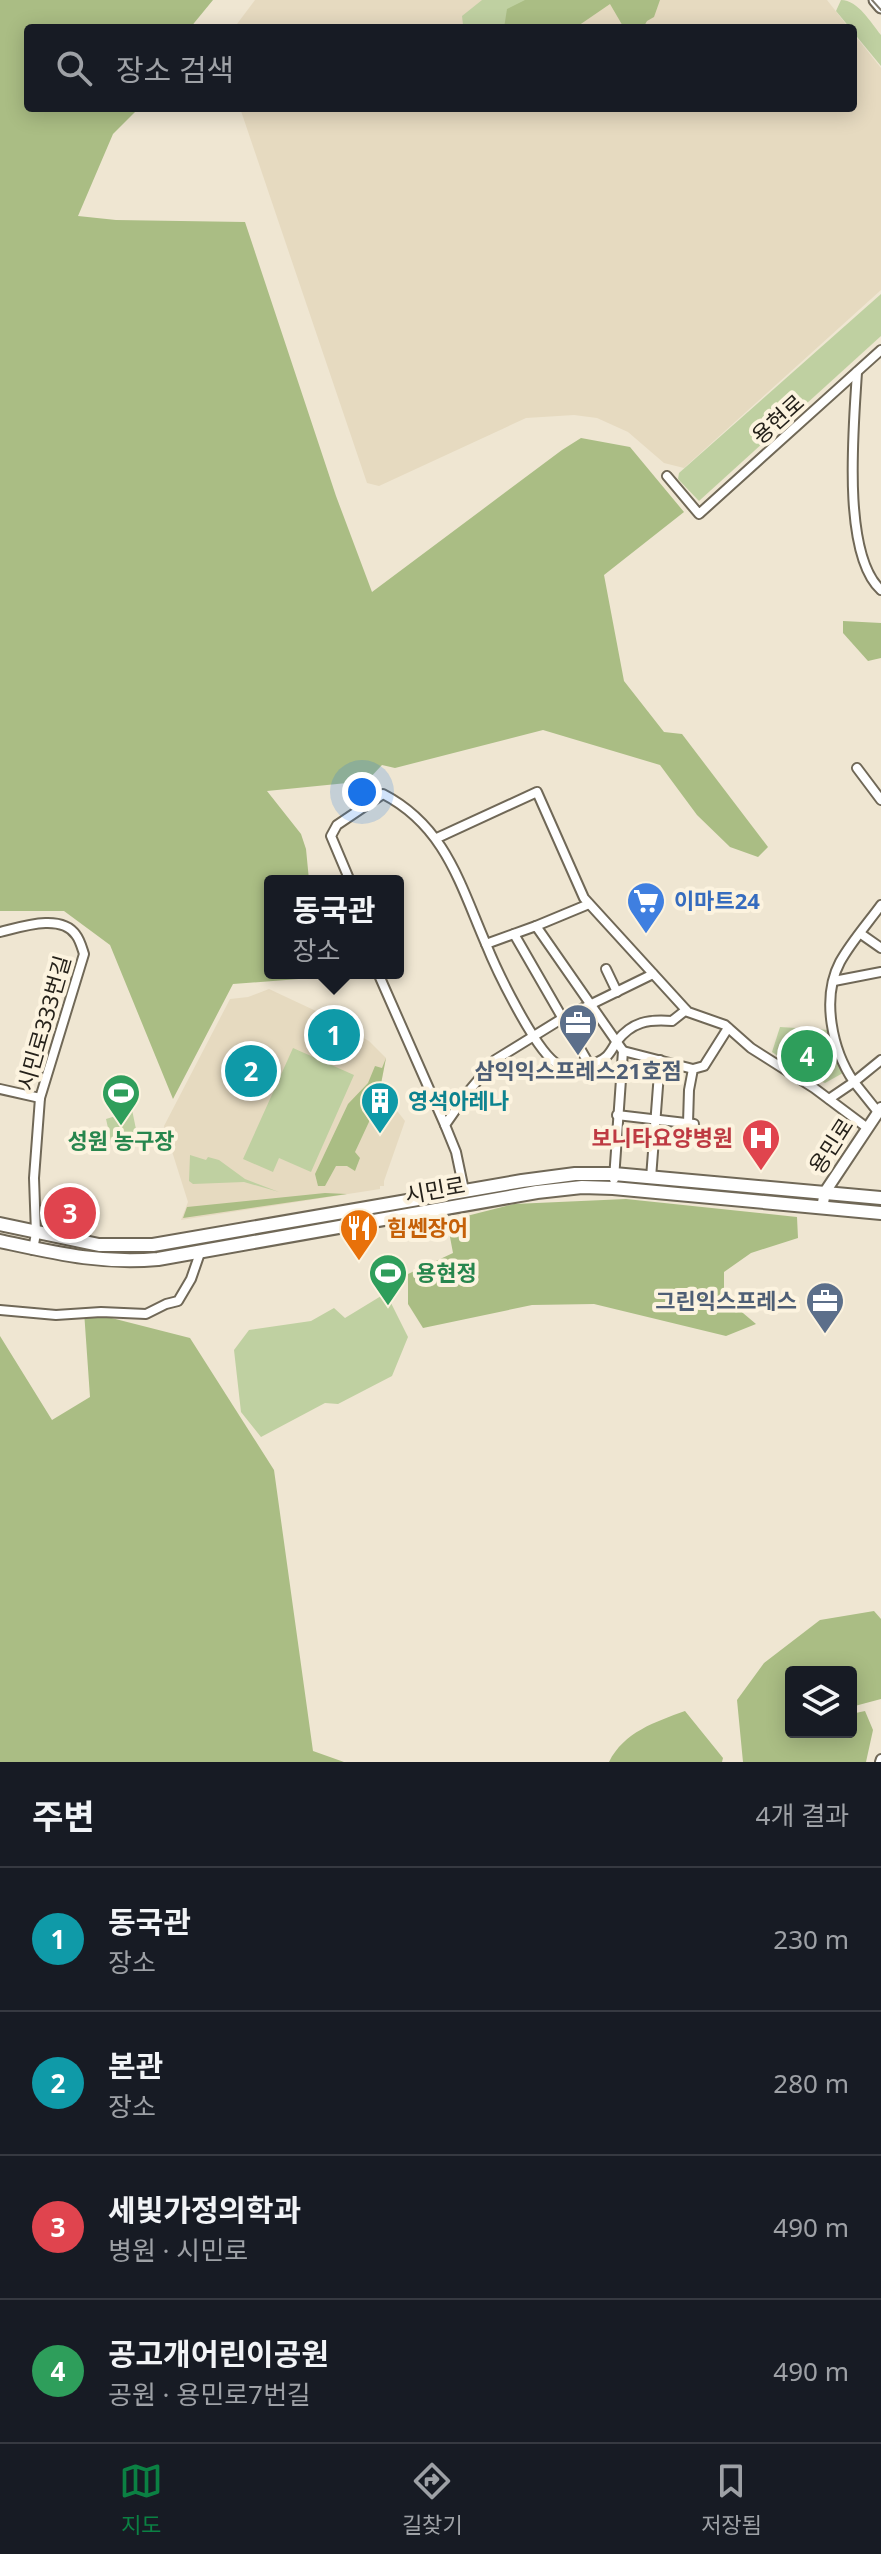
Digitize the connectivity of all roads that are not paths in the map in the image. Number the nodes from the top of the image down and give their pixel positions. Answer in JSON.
{"nodes":[{"id":1,"x":875,"y":0,"type":"edge"},
{"id":2,"x":881,"y":7,"type":"edge"},
{"id":3,"x":881,"y":350,"type":"edge"},
{"id":4,"x":857,"y":372,"type":"junction"},
{"id":5,"x":667,"y":476,"type":"dead end"},
{"id":6,"x":881,"y":590,"type":"edge"},
{"id":7,"x":857,"y":768,"type":"dead end"},
{"id":8,"x":881,"y":800,"type":"edge"},
{"id":9,"x":437,"y":838,"type":"junction"},
{"id":10,"x":347,"y":875,"type":"edge"},
{"id":11,"x":589,"y":904,"type":"junction"},
{"id":12,"x":881,"y":905,"type":"edge"},
{"id":13,"x":536,"y":926,"type":"junction"},
{"id":14,"x":0,"y":932,"type":"edge"},
{"id":15,"x":514,"y":934,"type":"junction"},
{"id":16,"x":861,"y":934,"type":"junction"},
{"id":17,"x":486,"y":944,"type":"junction"},
{"id":18,"x":881,"y":948,"type":"edge"},
{"id":19,"x":606,"y":969,"type":"dead end"},
{"id":20,"x":881,"y":972,"type":"edge"},
{"id":21,"x":653,"y":974,"type":"junction"},
{"id":22,"x":381,"y":979,"type":"edge"},
{"id":23,"x":834,"y":981,"type":"junction"},
{"id":24,"x":617,"y":992,"type":"junction"},
{"id":25,"x":591,"y":1004,"type":"junction"},
{"id":26,"x":686,"y":1010,"type":"junction"},
{"id":27,"x":563,"y":1018,"type":"junction"},
{"id":28,"x":728,"y":1028,"type":"junction"},
{"id":29,"x":534,"y":1035,"type":"junction"},
{"id":30,"x":616,"y":1042,"type":"junction"},
{"id":31,"x":623,"y":1051,"type":"junction"},
{"id":32,"x":660,"y":1060,"type":"junction"},
{"id":33,"x":881,"y":1060,"type":"edge"},
{"id":34,"x":589,"y":1064,"type":"junction"},
{"id":35,"x":693,"y":1069,"type":"junction"},
{"id":36,"x":854,"y":1082,"type":"junction"},
{"id":37,"x":0,"y":1089,"type":"edge"},
{"id":38,"x":40,"y":1098,"type":"junction"},
{"id":39,"x":829,"y":1099,"type":"junction"},
{"id":40,"x":879,"y":1110,"type":"edge"},
{"id":41,"x":617,"y":1115,"type":"junction"},
{"id":42,"x":656,"y":1120,"type":"junction"},
{"id":43,"x":445,"y":1125,"type":"junction"},
{"id":44,"x":866,"y":1127,"type":"junction"},
{"id":45,"x":651,"y":1178,"type":"junction"},
{"id":46,"x":614,"y":1181,"type":"junction"},
{"id":47,"x":464,"y":1190,"type":"junction"},
{"id":48,"x":825,"y":1192,"type":"junction"},
{"id":49,"x":881,"y":1198,"type":"edge"},
{"id":50,"x":822,"y":1208,"type":"junction"},
{"id":51,"x":881,"y":1213,"type":"edge"},
{"id":52,"x":0,"y":1224,"type":"edge"},
{"id":53,"x":36,"y":1233,"type":"junction"},
{"id":54,"x":0,"y":1241,"type":"edge"},
{"id":55,"x":33,"y":1250,"type":"junction"},
{"id":56,"x":200,"y":1253,"type":"junction"},
{"id":57,"x":0,"y":1310,"type":"edge"}],
"edges":[{"from":1,"to":2,"type":"main road"},
{"from":3,"to":4,"type":"street","name":"용현로"},
{"from":4,"to":5,"type":"street","name":"용현로"},
{"from":4,"to":6,"type":"street"},
{"from":7,"to":8,"type":"street"},
{"from":9,"to":10,"type":"street"},
{"from":9,"to":11,"type":"street"},
{"from":9,"to":17,"type":"street"},
{"from":11,"to":13,"type":"street"},
{"from":11,"to":21,"type":"street"},
{"from":12,"to":16,"type":"street"},
{"from":13,"to":15,"type":"street"},
{"from":13,"to":25,"type":"street"},
{"from":14,"to":38,"type":"street","name":"시민로333번길"},
{"from":15,"to":17,"type":"street"},
{"from":15,"to":27,"type":"street"},
{"from":16,"to":18,"type":"street"},
{"from":16,"to":23,"type":"street"},
{"from":17,"to":29,"type":"street"},
{"from":19,"to":24,"type":"street"},
{"from":20,"to":23,"type":"street"},
{"from":21,"to":24,"type":"street"},
{"from":21,"to":26,"type":"street"},
{"from":22,"to":43,"type":"street"},
{"from":23,"to":36,"type":"street"},
{"from":24,"to":25,"type":"street"},
{"from":25,"to":27,"type":"street"},
{"from":25,"to":30,"type":"street"},
{"from":26,"to":28,"type":"street"},
{"from":26,"to":30,"type":"street"},
{"from":27,"to":29,"type":"street"},
{"from":27,"to":34,"type":"street"},
{"from":28,"to":35,"type":"street"},
{"from":28,"to":39,"type":"street"},
{"from":29,"to":34,"type":"street"},
{"from":29,"to":43,"type":"street"},
{"from":30,"to":31,"type":"street"},
{"from":30,"to":34,"type":"street"},
{"from":31,"to":32,"type":"street"},
{"from":31,"to":41,"type":"street"},
{"from":32,"to":35,"type":"street"},
{"from":32,"to":42,"type":"street"},
{"from":33,"to":36,"type":"street"},
{"from":35,"to":42,"type":"street"},
{"from":36,"to":39,"type":"street"},
{"from":36,"to":40,"type":"street"},
{"from":37,"to":38,"type":"street"},
{"from":38,"to":53,"type":"street","name":"시민로333번길"},
{"from":39,"to":44,"type":"street"},
{"from":40,"to":44,"type":"street","name":"용민로"},
{"from":41,"to":42,"type":"street"},
{"from":41,"to":46,"type":"street"},
{"from":42,"to":45,"type":"street"},
{"from":43,"to":47,"type":"street"},
{"from":44,"to":48,"type":"street","name":"용민로"},
{"from":45,"to":46,"type":"main road","name":"시민로"},
{"from":45,"to":48,"type":"main road","name":"시민로"},
{"from":46,"to":47,"type":"main road","name":"시민로"},
{"from":46,"to":50,"type":"main road","name":"시민로"},
{"from":46,"to":56,"type":"main road","name":"시민로"},
{"from":47,"to":53,"type":"main road","name":"시민로"},
{"from":48,"to":49,"type":"main road","name":"시민로"},
{"from":48,"to":50,"type":"street","name":"용민로"},
{"from":50,"to":51,"type":"main road","name":"시민로"},
{"from":52,"to":53,"type":"main road","name":"시민로"},
{"from":53,"to":55,"type":"street","name":"시민로333번길"},
{"from":54,"to":55,"type":"main road","name":"시민로"},
{"from":55,"to":56,"type":"main road","name":"시민로"},
{"from":56,"to":57,"type":"street"}]}
